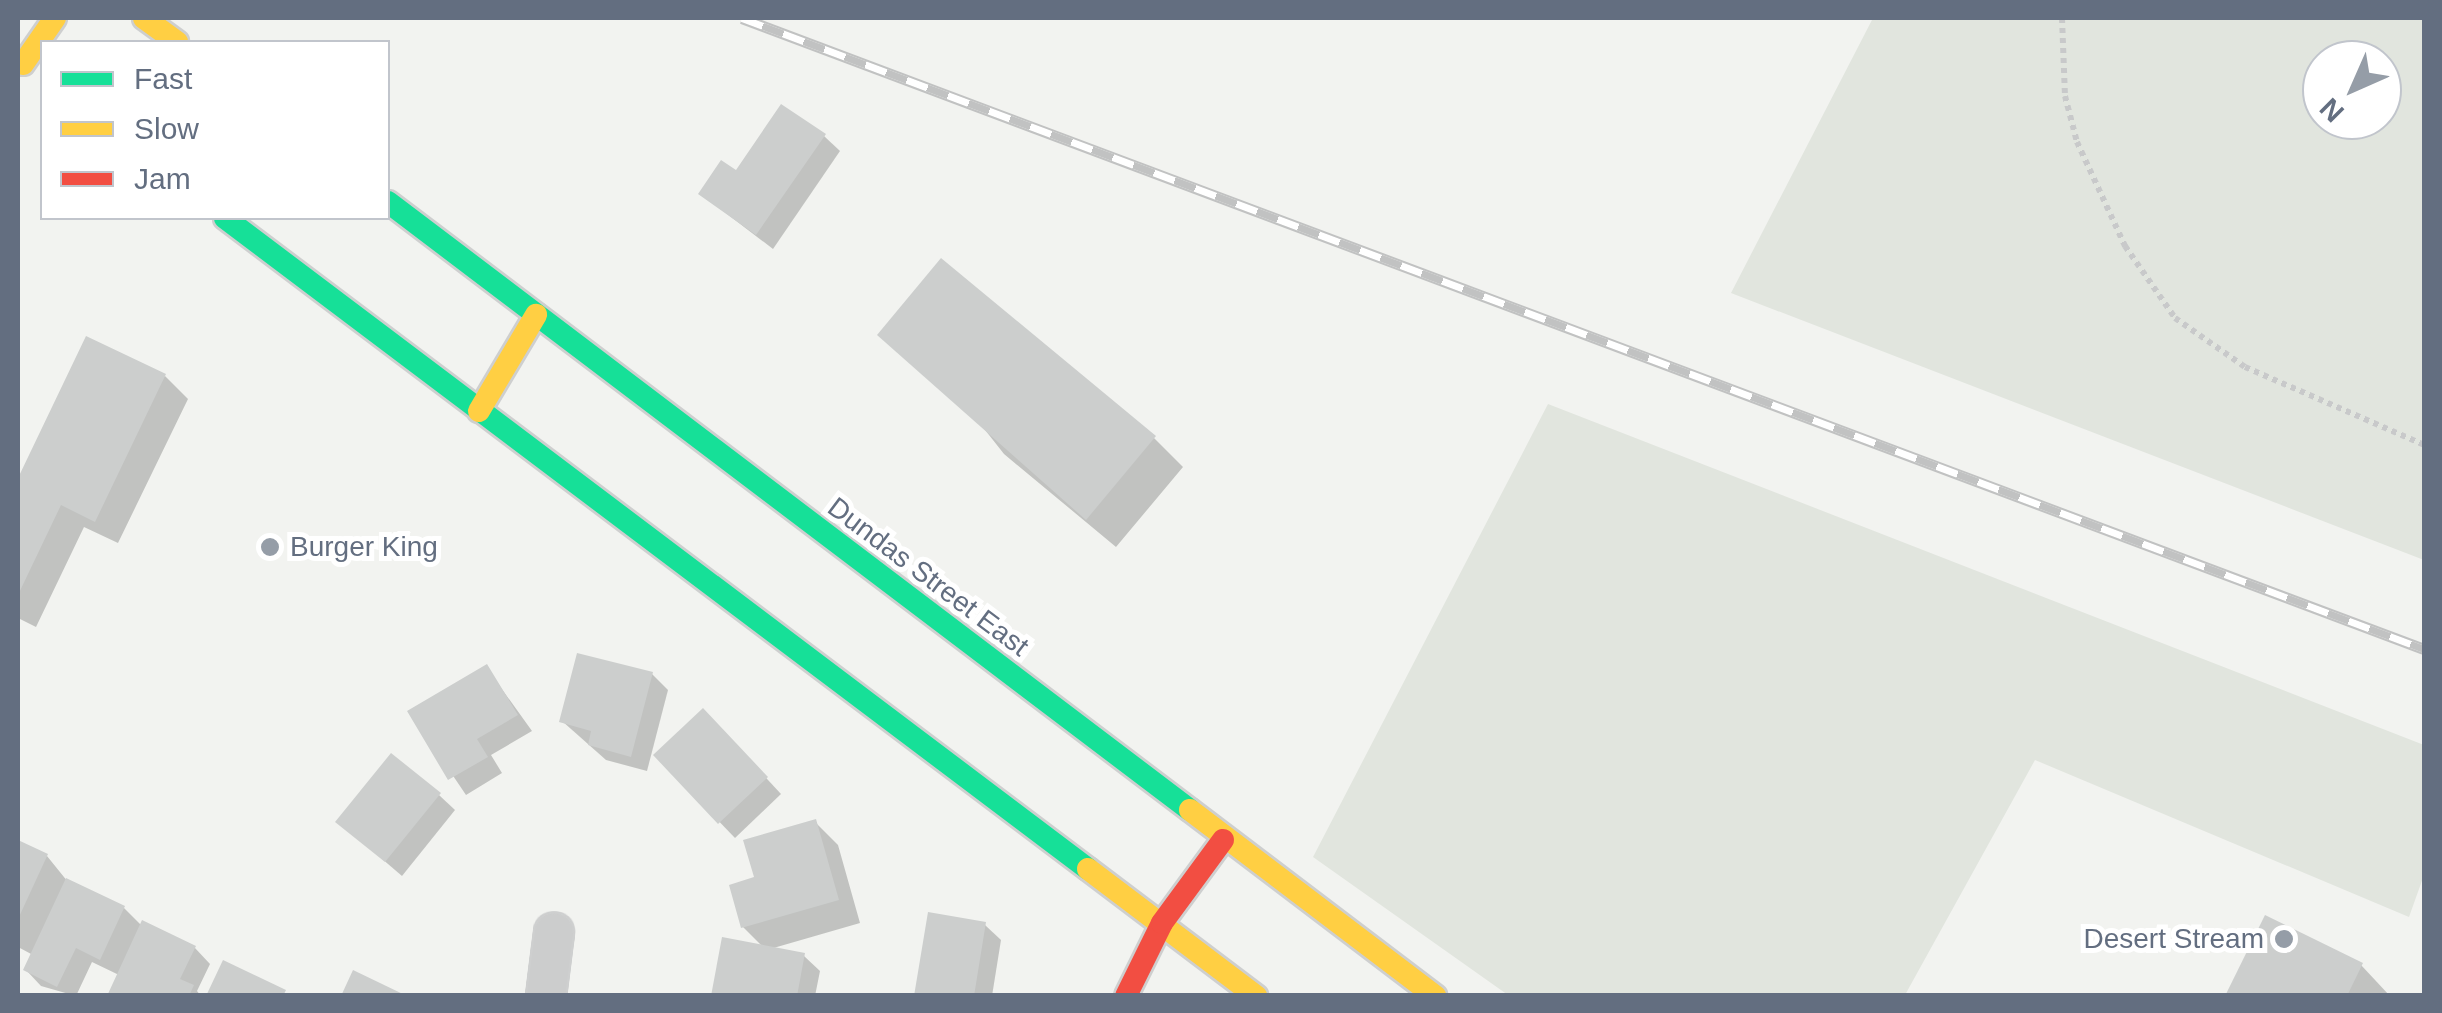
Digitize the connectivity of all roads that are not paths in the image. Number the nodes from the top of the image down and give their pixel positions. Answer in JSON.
{"nodes":[{"id":1,"x":55,"y":18,"type":"edge"},
{"id":2,"x":144,"y":18,"type":"edge"},
{"id":3,"x":174,"y":40,"type":"edge"},
{"id":4,"x":20,"y":62,"type":"edge"},
{"id":5,"x":40,"y":77,"type":"edge"},
{"id":6,"x":390,"y":204,"type":"edge"},
{"id":7,"x":228,"y":220,"type":"edge"},
{"id":8,"x":536,"y":315,"type":"junction"},
{"id":9,"x":479,"y":411,"type":"junction"},
{"id":10,"x":1224,"y":840,"type":"junction"},
{"id":11,"x":1162,"y":923,"type":"junction"},
{"id":12,"x":554,"y":932,"type":"dead end"},
{"id":13,"x":546,"y":996,"type":"edge"},
{"id":14,"x":1126,"y":996,"type":"edge"},
{"id":15,"x":1256,"y":996,"type":"edge"},
{"id":16,"x":1435,"y":996,"type":"edge"}],
"edges":[{"from":1,"to":4,"type":"main road"},
{"from":2,"to":3,"type":"main road"},
{"from":4,"to":5,"type":"main road"},
{"from":6,"to":8,"type":"main road","name":"Dundas Street East"},
{"from":7,"to":9,"type":"main road"},
{"from":8,"to":9,"type":"main road"},
{"from":8,"to":10,"type":"main road","name":"Dundas Street East"},
{"from":9,"to":11,"type":"main road"},
{"from":10,"to":11,"type":"main road"},
{"from":10,"to":16,"type":"main road","name":"Dundas Street East"},
{"from":11,"to":14,"type":"main road"},
{"from":11,"to":15,"type":"main road"},
{"from":12,"to":13,"type":"street"}]}
